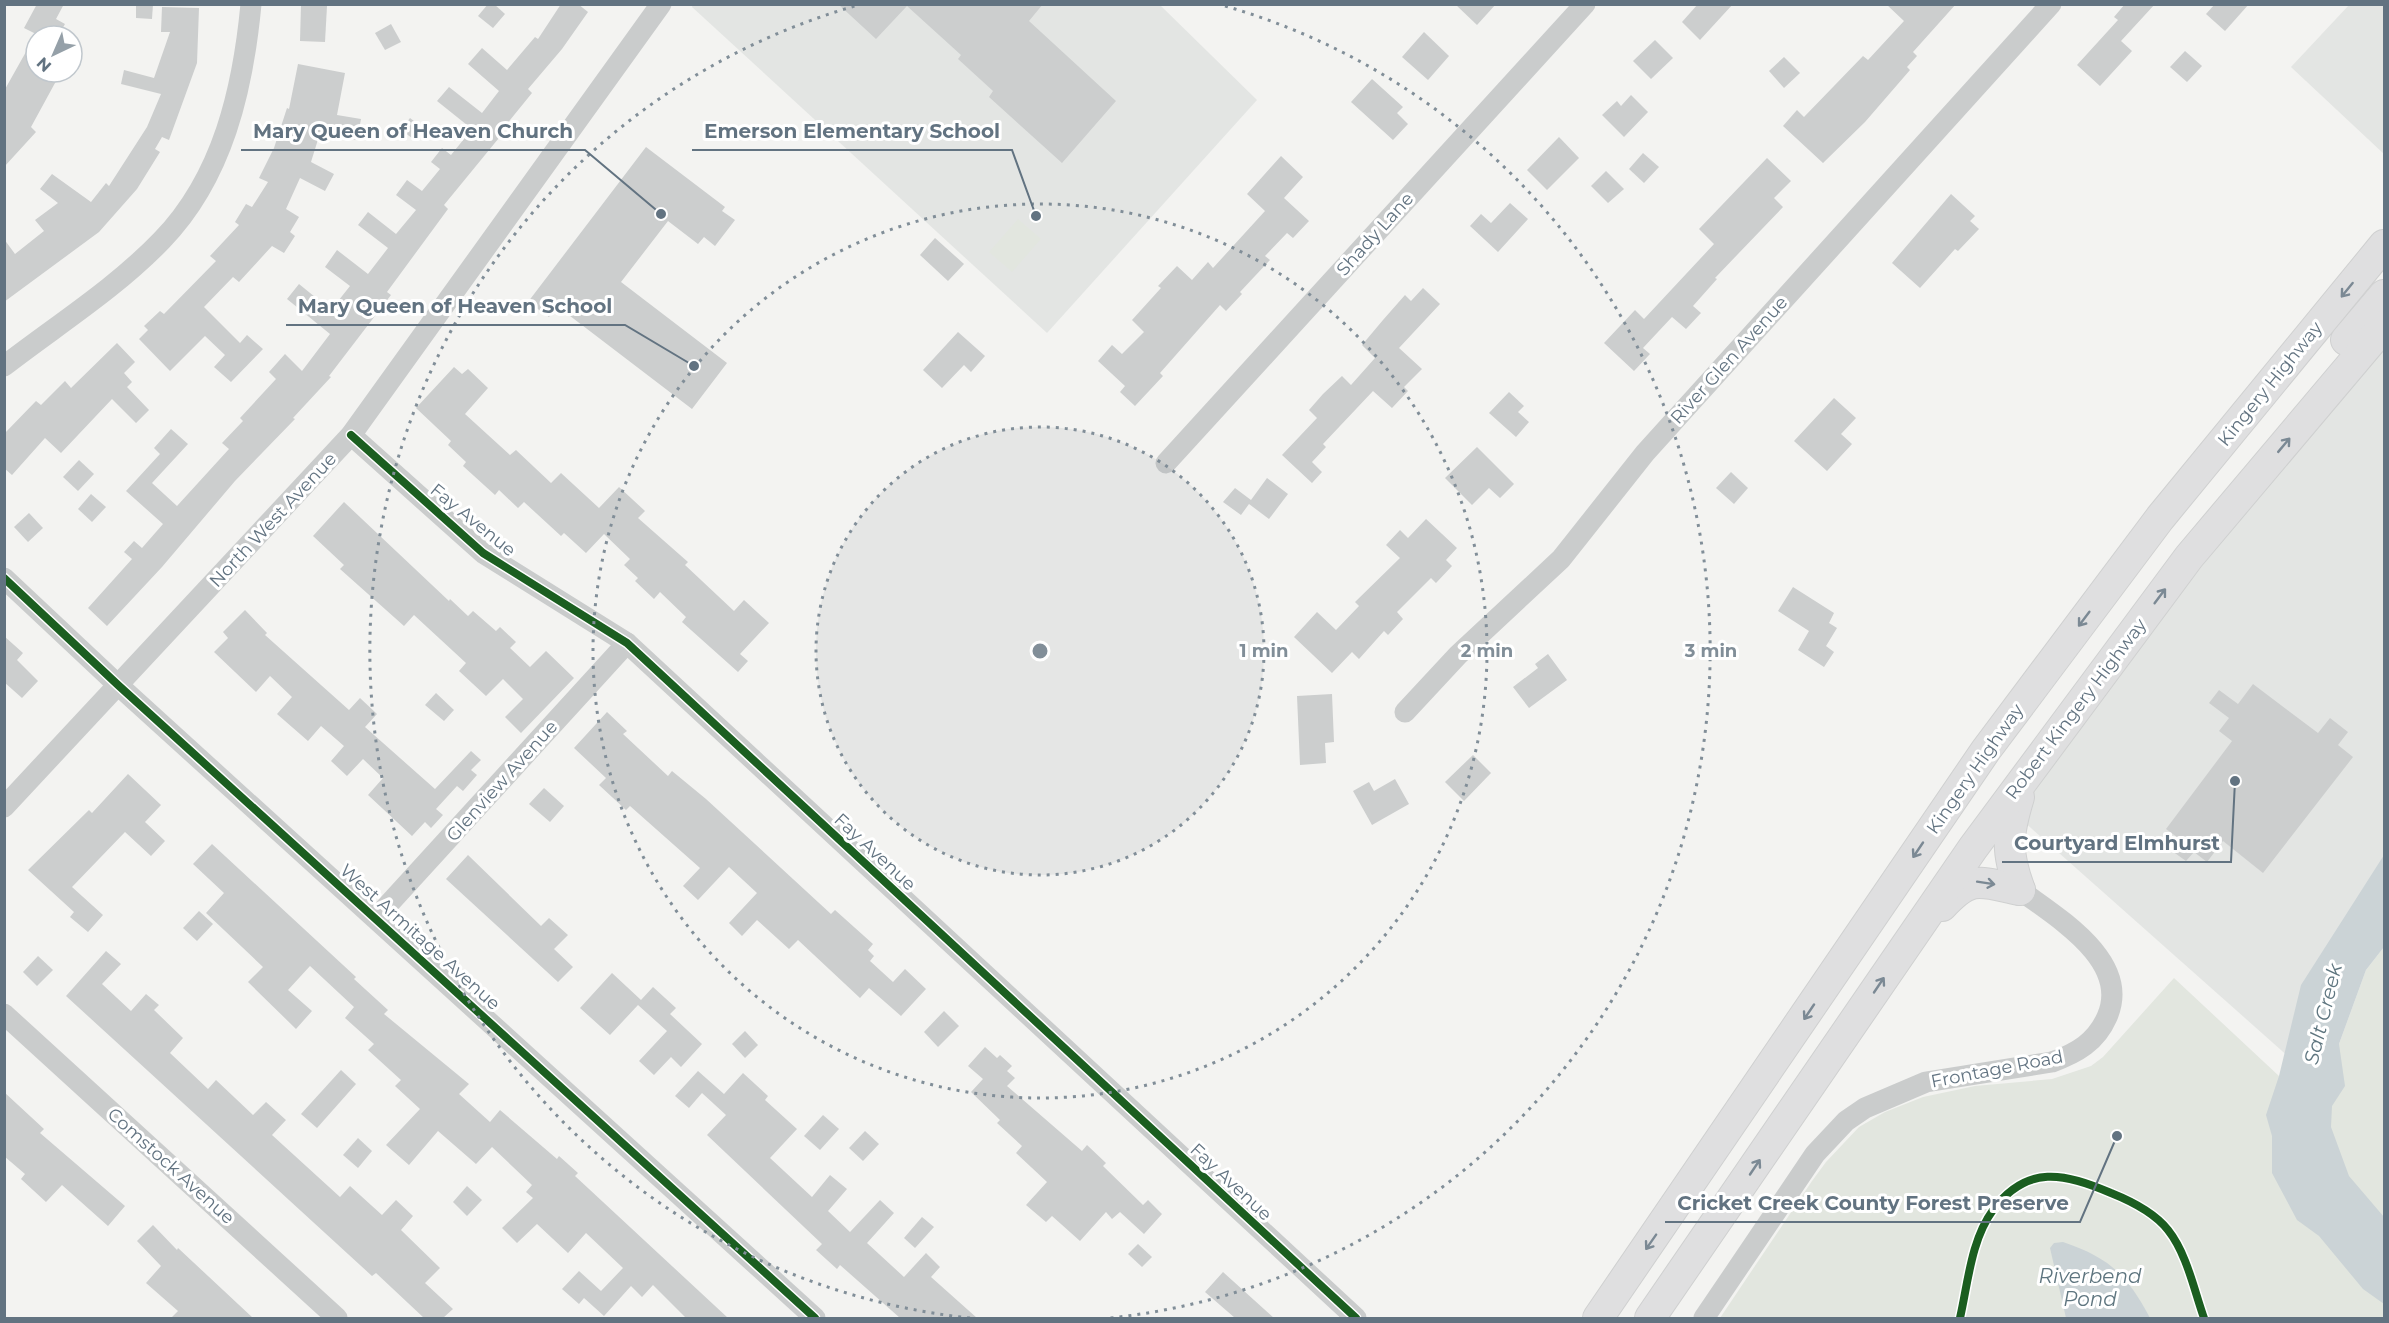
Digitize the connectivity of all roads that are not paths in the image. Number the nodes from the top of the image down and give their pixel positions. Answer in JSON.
{"nodes":[{"id":1,"x":251,"y":4,"type":"edge"},
{"id":2,"x":661,"y":4,"type":"edge"},
{"id":3,"x":1585,"y":4,"type":"edge"},
{"id":4,"x":2051,"y":4,"type":"edge"},
{"id":5,"x":2385,"y":245,"type":"edge"},
{"id":6,"x":2385,"y":295,"type":"edge"},
{"id":7,"x":2385,"y":326,"type":"edge"},
{"id":8,"x":4,"y":366,"type":"edge"},
{"id":9,"x":2317,"y":405,"type":"junction"},
{"id":10,"x":351,"y":435,"type":"junction"},
{"id":11,"x":1166,"y":463,"type":"dead end"},
{"id":12,"x":4,"y":578,"type":"edge"},
{"id":13,"x":627,"y":644,"type":"junction"},
{"id":14,"x":118,"y":685,"type":"junction"},
{"id":15,"x":1405,"y":712,"type":"dead end"},
{"id":16,"x":2025,"y":778,"type":"junction"},
{"id":17,"x":4,"y":807,"type":"edge"},
{"id":18,"x":2020,"y":890,"type":"junction"},
{"id":19,"x":376,"y":918,"type":"junction"},
{"id":20,"x":1909,"y":940,"type":"junction"},
{"id":21,"x":4,"y":1014,"type":"edge"},
{"id":22,"x":337,"y":1318,"type":"edge"},
{"id":23,"x":815,"y":1318,"type":"edge"},
{"id":24,"x":1356,"y":1318,"type":"edge"},
{"id":25,"x":1598,"y":1318,"type":"edge"},
{"id":26,"x":1650,"y":1318,"type":"edge"},
{"id":27,"x":1704,"y":1318,"type":"edge"}],
"edges":[{"from":1,"to":8,"type":"street"},
{"from":2,"to":10,"type":"street","name":"North West Avenue"},
{"from":3,"to":11,"type":"street","name":"Shady Lane"},
{"from":4,"to":15,"type":"street","name":"River Glen Avenue"},
{"from":5,"to":25,"type":"highway","name":"Kingery Highway","one_way":true},
{"from":6,"to":9,"type":"highway"},
{"from":7,"to":9,"type":"highway","name":"Robert Kingery Highway"},
{"from":16,"to":9,"type":"highway","name":"Robert Kingery Highway","one_way":true},
{"from":10,"to":13,"type":"street","name":"Fay Avenue"},
{"from":10,"to":14,"type":"street","name":"North West Avenue"},
{"from":12,"to":14,"type":"street","name":"West Armitage Avenue"},
{"from":13,"to":19,"type":"street","name":"Glenview Avenue"},
{"from":13,"to":24,"type":"street","name":"Fay Avenue"},
{"from":14,"to":17,"type":"street","name":"North West Avenue"},
{"from":14,"to":19,"type":"street","name":"West Armitage Avenue"},
{"from":16,"to":18,"type":"highway"},
{"from":16,"to":20,"type":"highway","name":"Robert Kingery Highway"},
{"from":20,"to":18,"type":"highway","one_way":true},
{"from":18,"to":27,"type":"street","name":"Frontage Road"},
{"from":19,"to":23,"type":"street","name":"West Armitage Avenue"},
{"from":26,"to":20,"type":"highway","name":"Robert Kingery Highway","one_way":true},
{"from":21,"to":22,"type":"street","name":"Comstock Avenue"}]}
